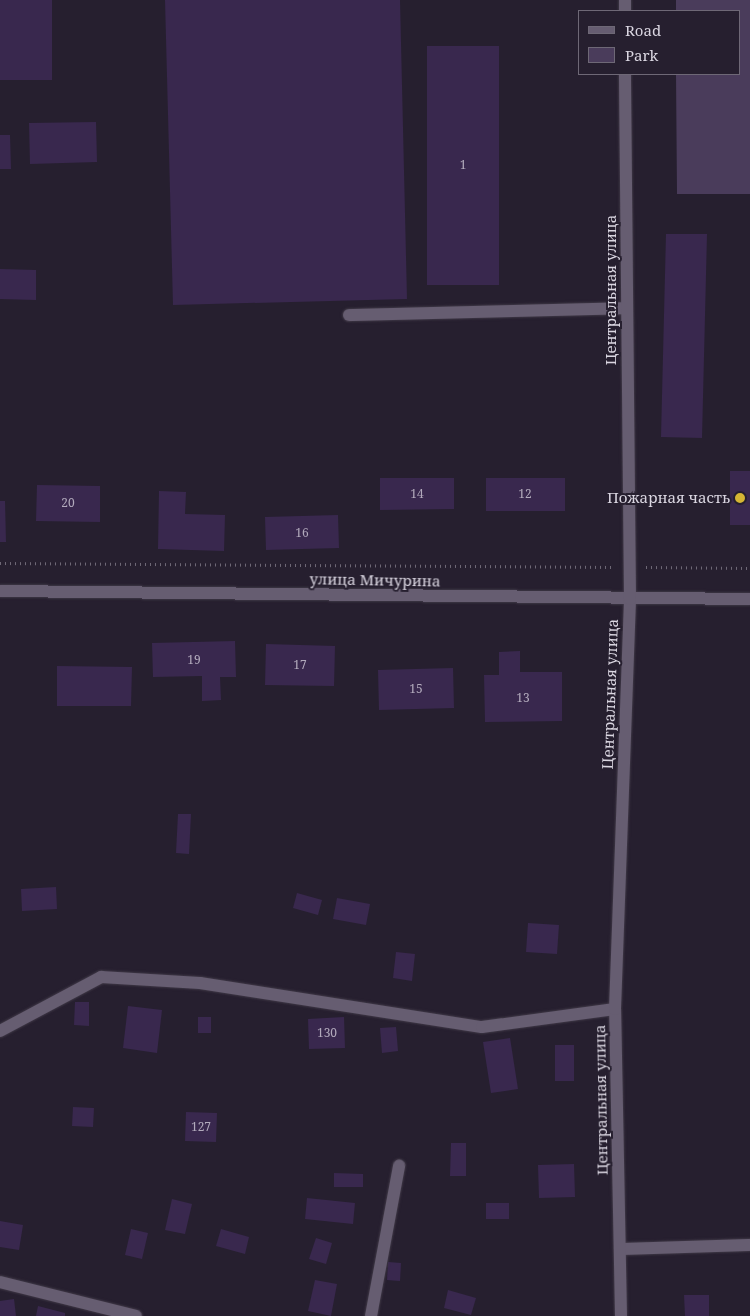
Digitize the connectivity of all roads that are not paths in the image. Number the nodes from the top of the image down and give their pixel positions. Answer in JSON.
{"nodes":[{"id":1,"x":625,"y":75,"type":"edge"},
{"id":2,"x":627,"y":308,"type":"junction"},
{"id":3,"x":349,"y":315,"type":"dead end"},
{"id":4,"x":0,"y":592,"type":"edge"},
{"id":5,"x":630,"y":599,"type":"junction"},
{"id":6,"x":750,"y":599,"type":"edge"},
{"id":7,"x":615,"y":1009,"type":"junction"},
{"id":8,"x":0,"y":1031,"type":"edge"},
{"id":9,"x":399,"y":1166,"type":"dead end"},
{"id":10,"x":750,"y":1246,"type":"edge"},
{"id":11,"x":620,"y":1249,"type":"junction"},
{"id":12,"x":0,"y":1282,"type":"edge"},
{"id":13,"x":136,"y":1316,"type":"edge"},
{"id":14,"x":371,"y":1316,"type":"edge"},
{"id":15,"x":622,"y":1316,"type":"edge"}],
"edges":[{"from":1,"to":2,"type":"street","name":"Центральная улица"},
{"from":2,"to":3,"type":"street"},
{"from":2,"to":5,"type":"street","name":"Центральная улица"},
{"from":4,"to":5,"type":"street","name":"улица Мичурина"},
{"from":5,"to":6,"type":"street","name":"улица Мичурина"},
{"from":5,"to":7,"type":"street","name":"Центральная улица"},
{"from":7,"to":8,"type":"street"},
{"from":7,"to":11,"type":"street","name":"Центральная улица"},
{"from":9,"to":14,"type":"street"},
{"from":10,"to":11,"type":"street"},
{"from":11,"to":15,"type":"street","name":"Центральная улица"},
{"from":12,"to":13,"type":"street"}]}
